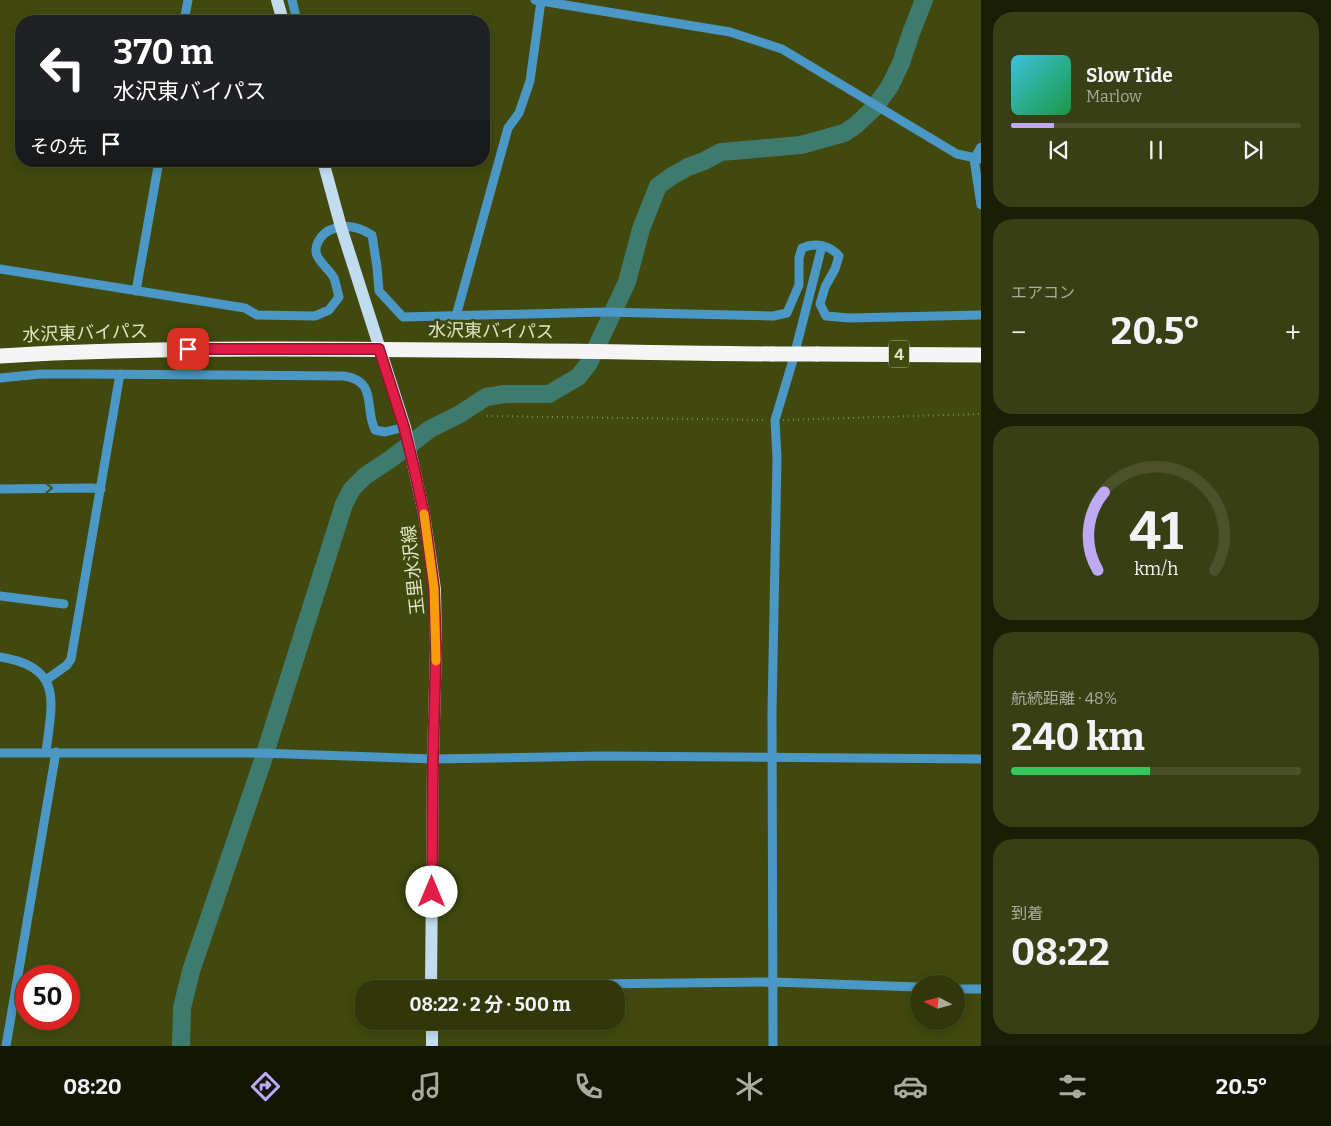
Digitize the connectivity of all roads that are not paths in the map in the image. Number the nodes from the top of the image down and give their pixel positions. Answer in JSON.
{"nodes":[{"id":1,"x":188,"y":0,"type":"edge"},
{"id":2,"x":277,"y":0,"type":"edge"},
{"id":3,"x":292,"y":0,"type":"edge"},
{"id":4,"x":538,"y":1,"type":"edge"},
{"id":5,"x":185,"y":15,"type":"edge"},
{"id":6,"x":281,"y":15,"type":"edge"},
{"id":7,"x":296,"y":15,"type":"edge"},
{"id":8,"x":981,"y":146,"type":"edge"},
{"id":9,"x":978,"y":159,"type":"edge"},
{"id":10,"x":158,"y":167,"type":"edge"},
{"id":11,"x":325,"y":167,"type":"edge"},
{"id":12,"x":981,"y":205,"type":"edge"},
{"id":13,"x":341,"y":227,"type":"junction"},
{"id":14,"x":822,"y":246,"type":"junction"},
{"id":15,"x":0,"y":269,"type":"edge"},
{"id":16,"x":136,"y":291,"type":"junction"},
{"id":17,"x":981,"y":314,"type":"edge"},
{"id":18,"x":456,"y":316,"type":"junction"},
{"id":19,"x":379,"y":349,"type":"junction"},
{"id":20,"x":981,"y":355,"type":"edge"},
{"id":21,"x":0,"y":356,"type":"edge"},
{"id":22,"x":120,"y":374,"type":"junction"},
{"id":23,"x":0,"y":378,"type":"edge"},
{"id":24,"x":404,"y":427,"type":"junction"},
{"id":25,"x":101,"y":489,"type":"junction"},
{"id":26,"x":0,"y":490,"type":"edge"},
{"id":27,"x":0,"y":596,"type":"edge"},
{"id":28,"x":64,"y":604,"type":"dead end"},
{"id":29,"x":0,"y":657,"type":"edge"},
{"id":30,"x":46,"y":680,"type":"junction"},
{"id":31,"x":46,"y":752,"type":"junction"},
{"id":32,"x":56,"y":752,"type":"junction"},
{"id":33,"x":0,"y":753,"type":"edge"},
{"id":34,"x":773,"y":757,"type":"junction"},
{"id":35,"x":433,"y":759,"type":"junction"},
{"id":36,"x":981,"y":760,"type":"edge"},
{"id":37,"x":431,"y":980,"type":"edge"},
{"id":38,"x":774,"y":982,"type":"junction"},
{"id":39,"x":625,"y":985,"type":"edge"},
{"id":40,"x":910,"y":987,"type":"edge"},
{"id":41,"x":965,"y":989,"type":"edge"},
{"id":42,"x":981,"y":990,"type":"edge"},
{"id":43,"x":432,"y":1030,"type":"edge"},
{"id":44,"x":6,"y":1046,"type":"edge"},
{"id":45,"x":432,"y":1046,"type":"edge"},
{"id":46,"x":773,"y":1046,"type":"edge"}],
"edges":[{"from":1,"to":5,"type":"street"},
{"from":2,"to":6,"type":"main road"},
{"from":3,"to":7,"type":"street"},
{"from":4,"to":9,"type":"street"},
{"from":4,"to":18,"type":"street"},
{"from":8,"to":9,"type":"street"},
{"from":9,"to":12,"type":"street"},
{"from":10,"to":16,"type":"street"},
{"from":11,"to":13,"type":"main road","name":"玉里水沢線"},
{"from":13,"to":16,"type":"street"},
{"from":13,"to":18,"type":"street"},
{"from":13,"to":19,"type":"main road","name":"玉里水沢線"},
{"from":14,"to":17,"type":"street"},
{"from":14,"to":18,"type":"street"},
{"from":14,"to":34,"type":"street"},
{"from":15,"to":16,"type":"street"},
{"from":19,"to":20,"type":"highway","name":"水沢東バイパス","number":"4","bridge":true},
{"from":19,"to":21,"type":"highway","name":"水沢東バイパス","number":"4"},
{"from":19,"to":24,"type":"main road","name":"玉里水沢線"},
{"from":22,"to":23,"type":"street"},
{"from":22,"to":24,"type":"street"},
{"from":22,"to":25,"type":"street"},
{"from":24,"to":35,"type":"main road","name":"玉里水沢線"},
{"from":26,"to":25,"type":"street","one_way":true},
{"from":25,"to":30,"type":"street"},
{"from":27,"to":28,"type":"street"},
{"from":29,"to":30,"type":"street"},
{"from":30,"to":31,"type":"street"},
{"from":31,"to":32,"type":"street"},
{"from":31,"to":33,"type":"street"},
{"from":32,"to":35,"type":"street"},
{"from":32,"to":44,"type":"street"},
{"from":34,"to":35,"type":"street"},
{"from":34,"to":36,"type":"street"},
{"from":34,"to":38,"type":"street"},
{"from":35,"to":37,"type":"main road","name":"玉里水沢線"},
{"from":38,"to":39,"type":"street"},
{"from":38,"to":40,"type":"street"},
{"from":38,"to":46,"type":"street"},
{"from":41,"to":42,"type":"street"},
{"from":43,"to":45,"type":"main road"}]}
